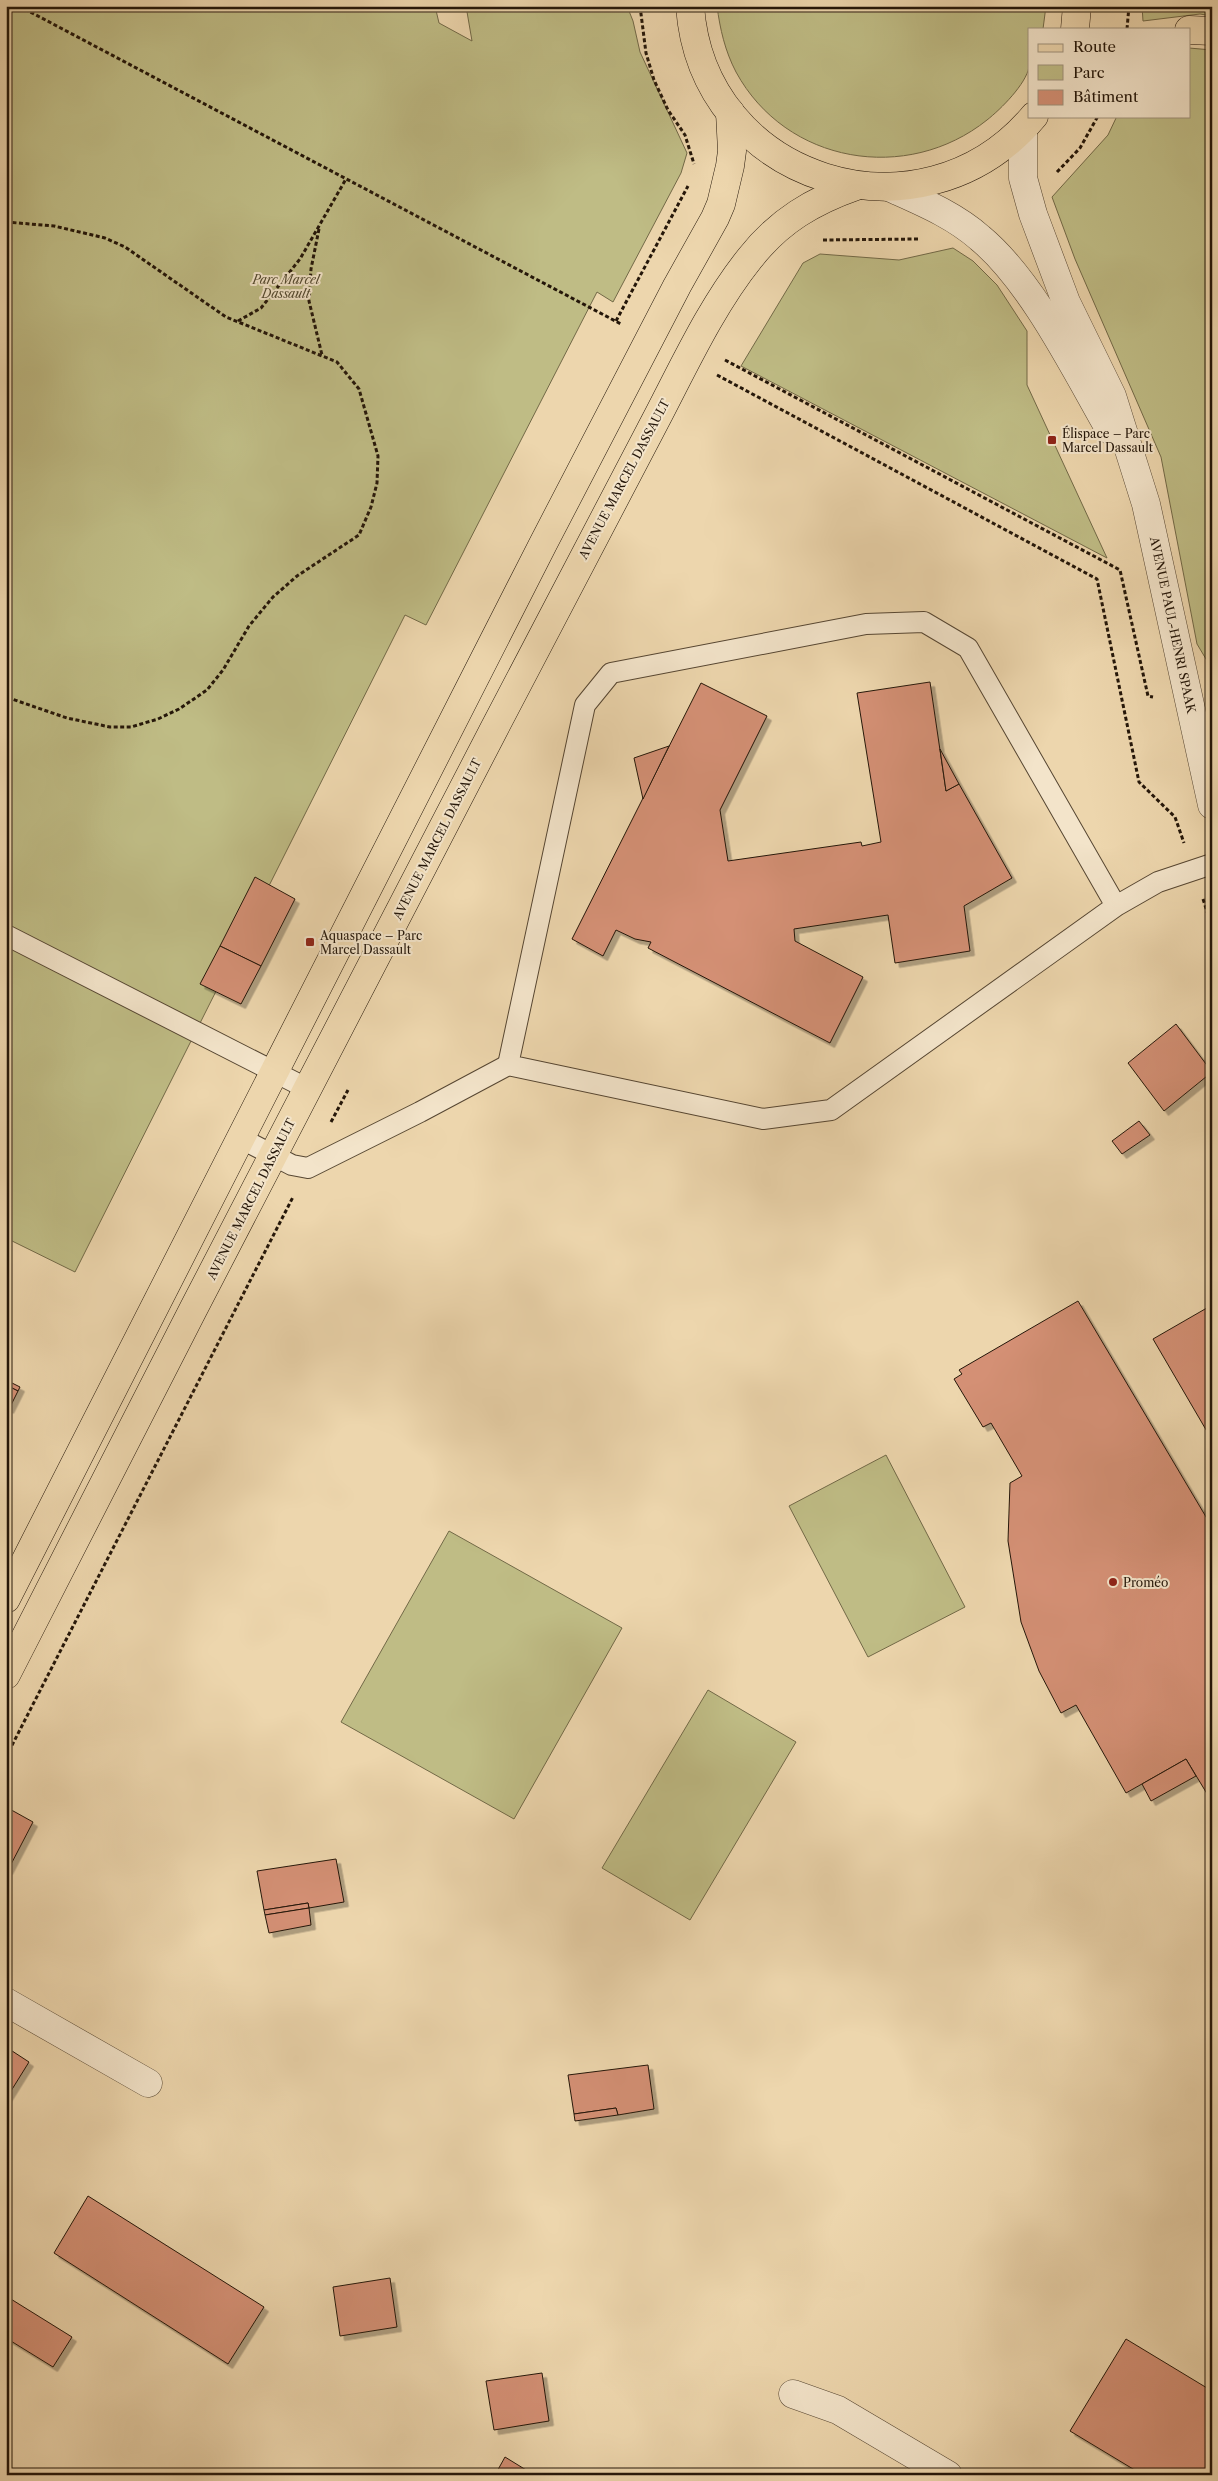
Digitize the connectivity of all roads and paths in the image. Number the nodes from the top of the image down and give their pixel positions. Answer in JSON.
{"nodes":[{"id":1,"x":19,"y":6,"type":"edge"},
{"id":2,"x":676,"y":6,"type":"edge"},
{"id":3,"x":1078,"y":6,"type":"edge"},
{"id":4,"x":1129,"y":6,"type":"edge"},
{"id":5,"x":691,"y":18,"type":"edge"},
{"id":6,"x":1074,"y":28,"type":"edge"},
{"id":7,"x":1127,"y":28,"type":"edge"},
{"id":8,"x":1190,"y":30,"type":"edge"},
{"id":9,"x":1212,"y":31,"type":"edge"},
{"id":10,"x":730,"y":112,"type":"junction"},
{"id":11,"x":1028,"y":123,"type":"edge"},
{"id":12,"x":346,"y":179,"type":"junction"},
{"id":13,"x":689,"y":186,"type":"dead end"},
{"id":14,"x":856,"y":186,"type":"junction"},
{"id":15,"x":890,"y":188,"type":"junction"},
{"id":16,"x":6,"y":223,"type":"edge"},
{"id":17,"x":320,"y":226,"type":"junction"},
{"id":18,"x":238,"y":321,"type":"junction"},
{"id":19,"x":616,"y":321,"type":"junction"},
{"id":20,"x":650,"y":340,"type":"junction"},
{"id":21,"x":727,"y":352,"type":"dead end"},
{"id":22,"x":322,"y":356,"type":"junction"},
{"id":23,"x":723,"y":359,"type":"junction"},
{"id":24,"x":715,"y":373,"type":"junction"},
{"id":25,"x":710,"y":382,"type":"dead end"},
{"id":26,"x":1138,"y":476,"type":"junction"},
{"id":27,"x":6,"y":697,"type":"edge"},
{"id":28,"x":1190,"y":706,"type":"junction"},
{"id":29,"x":1212,"y":805,"type":"edge"},
{"id":30,"x":1203,"y":867,"type":"edge"},
{"id":31,"x":1116,"y":906,"type":"junction"},
{"id":32,"x":1212,"y":927,"type":"edge"},
{"id":33,"x":6,"y":935,"type":"edge"},
{"id":34,"x":508,"y":1065,"type":"junction"},
{"id":35,"x":274,"y":1072,"type":"junction"},
{"id":36,"x":349,"y":1088,"type":"dead end"},
{"id":37,"x":308,"y":1089,"type":"junction"},
{"id":38,"x":240,"y":1138,"type":"junction"},
{"id":39,"x":274,"y":1155,"type":"junction"},
{"id":40,"x":308,"y":1168,"type":"junction"},
{"id":41,"x":6,"y":1599,"type":"edge"},
{"id":42,"x":6,"y":1675,"type":"edge"},
{"id":43,"x":6,"y":1757,"type":"edge"},
{"id":44,"x":6,"y":2002,"type":"edge"},
{"id":45,"x":148,"y":2083,"type":"dead end"},
{"id":46,"x":793,"y":2394,"type":"dead end"},
{"id":47,"x":948,"y":2475,"type":"edge"}],
"edges":[{"from":1,"to":12,"type":"path"},
{"from":2,"to":5,"type":"street"},
{"from":3,"to":6,"type":"main road"},
{"from":4,"to":7,"type":"path"},
{"from":5,"to":10,"type":"main road"},
{"from":8,"to":9,"type":"main road"},
{"from":10,"to":14,"type":"main road"},
{"from":10,"to":20,"type":"main road"},
{"from":11,"to":15,"type":"main road"},
{"from":11,"to":26,"type":"street","name":"AVENUE PAUL-HENRI SPAAK"},
{"from":12,"to":17,"type":"path"},
{"from":12,"to":19,"type":"path"},
{"from":13,"to":19,"type":"path"},
{"from":14,"to":15,"type":"main road"},
{"from":14,"to":37,"type":"main road","name":"AVENUE MARCEL DASSAULT"},
{"from":15,"to":26,"type":"street","name":"AVENUE PAUL-HENRI SPAAK"},
{"from":16,"to":18,"type":"path"},
{"from":17,"to":18,"type":"path"},
{"from":17,"to":22,"type":"path"},
{"from":18,"to":22,"type":"path"},
{"from":19,"to":20,"type":"path"},
{"from":20,"to":35,"type":"main road"},
{"from":21,"to":23,"type":"path"},
{"from":22,"to":27,"type":"path"},
{"from":23,"to":24,"type":"path"},
{"from":23,"to":28,"type":"path"},
{"from":24,"to":25,"type":"path"},
{"from":24,"to":30,"type":"path"},
{"from":26,"to":28,"type":"street","name":"AVENUE PAUL-HENRI SPAAK"},
{"from":28,"to":29,"type":"street","name":"AVENUE PAUL-HENRI SPAAK"},
{"from":30,"to":31,"type":"lane"},
{"from":30,"to":32,"type":"path"},
{"from":31,"to":34,"type":"lane"},
{"from":31,"to":34,"type":"lane"},
{"from":33,"to":35,"type":"lane"},
{"from":34,"to":40,"type":"lane"},
{"from":35,"to":37,"type":"lane"},
{"from":35,"to":38,"type":"main road"},
{"from":36,"to":40,"type":"path"},
{"from":37,"to":39,"type":"main road","name":"AVENUE MARCEL DASSAULT"},
{"from":38,"to":39,"type":"lane"},
{"from":38,"to":41,"type":"main road"},
{"from":39,"to":40,"type":"lane"},
{"from":39,"to":42,"type":"main road","name":"AVENUE MARCEL DASSAULT"},
{"from":40,"to":43,"type":"path"},
{"from":44,"to":45,"type":"street"},
{"from":46,"to":47,"type":"street"}]}
